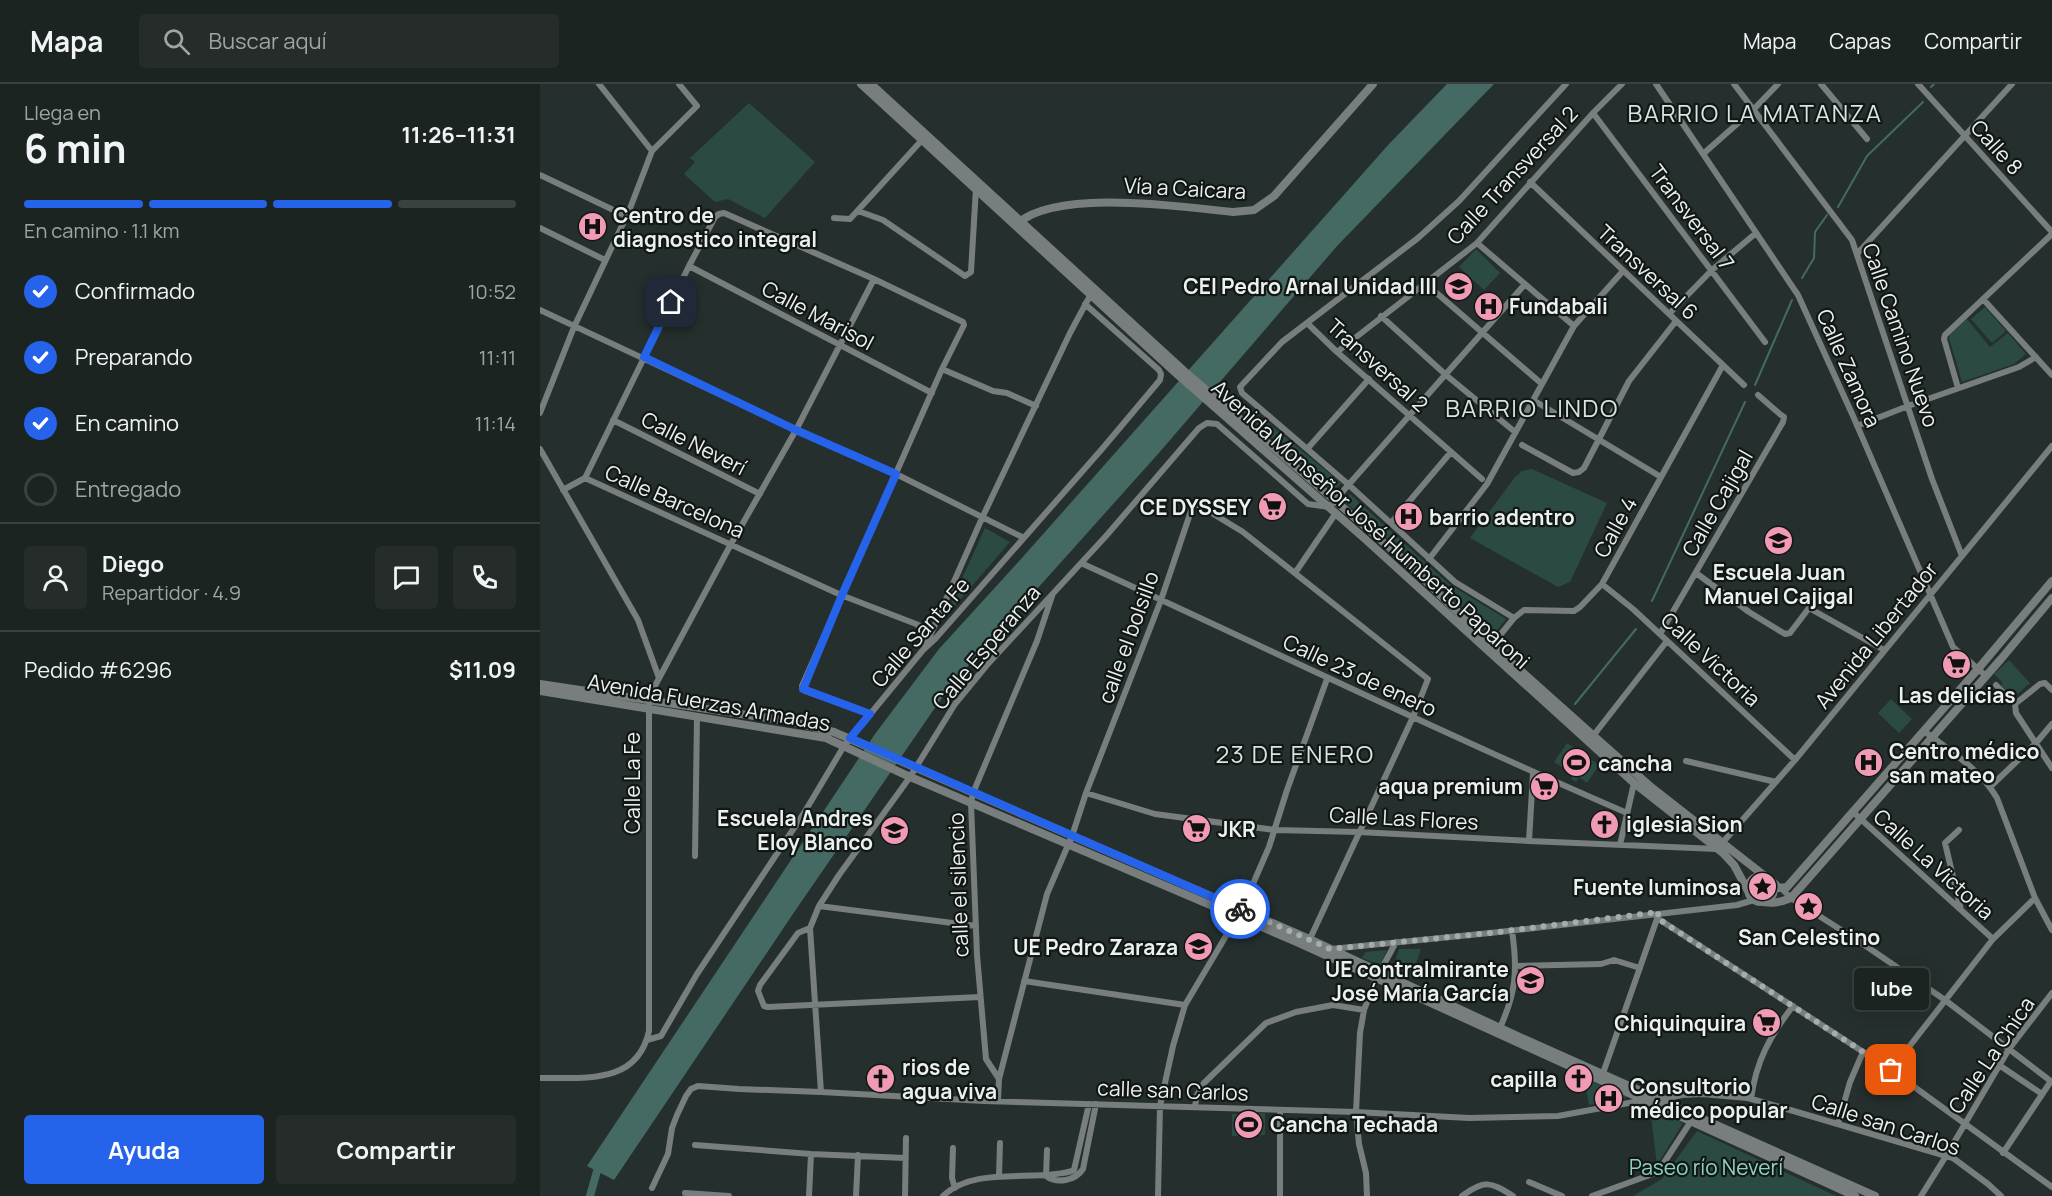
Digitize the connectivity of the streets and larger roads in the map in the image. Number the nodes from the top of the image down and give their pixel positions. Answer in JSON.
{"nodes":[{"id":1,"x":599,"y":84,"type":"edge"},
{"id":2,"x":679,"y":84,"type":"edge"},
{"id":3,"x":861,"y":84,"type":"edge"},
{"id":4,"x":871,"y":84,"type":"edge"},
{"id":5,"x":1373,"y":84,"type":"edge"},
{"id":6,"x":1566,"y":84,"type":"edge"},
{"id":7,"x":1623,"y":84,"type":"edge"},
{"id":8,"x":1656,"y":84,"type":"edge"},
{"id":9,"x":1734,"y":84,"type":"edge"},
{"id":10,"x":1778,"y":84,"type":"edge"},
{"id":11,"x":1821,"y":84,"type":"edge"},
{"id":12,"x":1918,"y":84,"type":"edge"},
{"id":13,"x":2012,"y":84,"type":"edge"},
{"id":14,"x":1754,"y":109,"type":"junction"},
{"id":15,"x":1593,"y":113,"type":"junction"},
{"id":16,"x":1965,"y":135,"type":"junction"},
{"id":17,"x":922,"y":140,"type":"junction"},
{"id":18,"x":1867,"y":140,"type":"dead end"},
{"id":19,"x":652,"y":151,"type":"junction"},
{"id":20,"x":1703,"y":154,"type":"junction"},
{"id":21,"x":540,"y":176,"type":"edge"},
{"id":22,"x":1530,"y":182,"type":"junction"},
{"id":23,"x":976,"y":188,"type":"junction"},
{"id":24,"x":858,"y":211,"type":"junction"},
{"id":25,"x":626,"y":216,"type":"junction"},
{"id":26,"x":834,"y":218,"type":"dead end"},
{"id":27,"x":1019,"y":223,"type":"junction"},
{"id":28,"x":540,"y":228,"type":"edge"},
{"id":29,"x":1756,"y":233,"type":"junction"},
{"id":30,"x":2052,"y":233,"type":"edge"},
{"id":31,"x":1477,"y":243,"type":"junction"},
{"id":32,"x":1857,"y":254,"type":"junction"},
{"id":33,"x":605,"y":260,"type":"junction"},
{"id":34,"x":689,"y":266,"type":"junction"},
{"id":35,"x":1712,"y":270,"type":"junction"},
{"id":36,"x":1623,"y":271,"type":"junction"},
{"id":37,"x":874,"y":279,"type":"junction"},
{"id":38,"x":1425,"y":283,"type":"junction"},
{"id":39,"x":1525,"y":284,"type":"junction"},
{"id":40,"x":1091,"y":294,"type":"junction"},
{"id":41,"x":1983,"y":299,"type":"junction"},
{"id":42,"x":1085,"y":304,"type":"junction"},
{"id":43,"x":540,"y":310,"type":"edge"},
{"id":44,"x":1669,"y":315,"type":"junction"},
{"id":45,"x":1381,"y":316,"type":"junction"},
{"id":46,"x":1676,"y":321,"type":"junction"},
{"id":47,"x":1307,"y":323,"type":"junction"},
{"id":48,"x":1574,"y":326,"type":"junction"},
{"id":49,"x":574,"y":327,"type":"junction"},
{"id":50,"x":1483,"y":333,"type":"junction"},
{"id":51,"x":1765,"y":342,"type":"dead end"},
{"id":52,"x":839,"y":345,"type":"junction"},
{"id":53,"x":1337,"y":352,"type":"junction"},
{"id":54,"x":644,"y":357,"type":"junction"},
{"id":55,"x":2036,"y":357,"type":"junction"},
{"id":56,"x":1723,"y":365,"type":"junction"},
{"id":57,"x":942,"y":369,"type":"junction"},
{"id":58,"x":1181,"y":373,"type":"junction"},
{"id":59,"x":1446,"y":375,"type":"junction"},
{"id":60,"x":2052,"y":375,"type":"edge"},
{"id":61,"x":1369,"y":379,"type":"junction"},
{"id":62,"x":1542,"y":384,"type":"junction"},
{"id":63,"x":1744,"y":385,"type":"dead end"},
{"id":64,"x":1958,"y":388,"type":"junction"},
{"id":65,"x":932,"y":393,"type":"junction"},
{"id":66,"x":1758,"y":395,"type":"dead end"},
{"id":67,"x":1533,"y":400,"type":"junction"},
{"id":68,"x":1036,"y":406,"type":"junction"},
{"id":69,"x":1908,"y":406,"type":"junction"},
{"id":70,"x":540,"y":413,"type":"edge"},
{"id":71,"x":1409,"y":416,"type":"junction"},
{"id":72,"x":613,"y":420,"type":"junction"},
{"id":73,"x":1857,"y":426,"type":"junction"},
{"id":74,"x":796,"y":430,"type":"junction"},
{"id":75,"x":1515,"y":432,"type":"junction"},
{"id":76,"x":1599,"y":438,"type":"junction"},
{"id":77,"x":1522,"y":445,"type":"dead end"},
{"id":78,"x":2052,"y":446,"type":"edge"},
{"id":79,"x":1308,"y":448,"type":"junction"},
{"id":80,"x":540,"y":449,"type":"edge"},
{"id":81,"x":1451,"y":452,"type":"junction"},
{"id":82,"x":896,"y":474,"type":"junction"},
{"id":83,"x":1661,"y":477,"type":"junction"},
{"id":84,"x":585,"y":478,"type":"junction"},
{"id":85,"x":1482,"y":479,"type":"dead end"},
{"id":86,"x":1349,"y":485,"type":"junction"},
{"id":87,"x":563,"y":490,"type":"junction"},
{"id":88,"x":760,"y":495,"type":"junction"},
{"id":89,"x":1332,"y":504,"type":"junction"},
{"id":90,"x":1336,"y":513,"type":"junction"},
{"id":91,"x":983,"y":516,"type":"junction"},
{"id":92,"x":1390,"y":523,"type":"junction"},
{"id":93,"x":1024,"y":538,"type":"junction"},
{"id":94,"x":731,"y":544,"type":"junction"},
{"id":95,"x":1962,"y":556,"type":"junction"},
{"id":96,"x":1429,"y":559,"type":"junction"},
{"id":97,"x":1081,"y":563,"type":"junction"},
{"id":98,"x":1295,"y":573,"type":"junction"},
{"id":99,"x":1695,"y":573,"type":"junction"},
{"id":100,"x":2052,"y":581,"type":"edge"},
{"id":101,"x":1602,"y":584,"type":"junction"},
{"id":102,"x":1053,"y":593,"type":"junction"},
{"id":103,"x":842,"y":595,"type":"junction"},
{"id":104,"x":1929,"y":595,"type":"junction"},
{"id":105,"x":2052,"y":598,"type":"edge"},
{"id":106,"x":1161,"y":600,"type":"junction"},
{"id":107,"x":1514,"y":618,"type":"junction"},
{"id":108,"x":931,"y":632,"type":"junction"},
{"id":109,"x":1660,"y":634,"type":"junction"},
{"id":110,"x":1667,"y":641,"type":"junction"},
{"id":111,"x":1492,"y":645,"type":"junction"},
{"id":112,"x":923,"y":650,"type":"junction"},
{"id":113,"x":1884,"y":650,"type":"junction"},
{"id":114,"x":1978,"y":669,"type":"junction"},
{"id":115,"x":1986,"y":676,"type":"junction"},
{"id":116,"x":659,"y":678,"type":"junction"},
{"id":117,"x":1327,"y":679,"type":"junction"},
{"id":118,"x":540,"y":684,"type":"edge"},
{"id":119,"x":1996,"y":685,"type":"dead end"},
{"id":120,"x":2052,"y":690,"type":"edge"},
{"id":121,"x":540,"y":691,"type":"edge"},
{"id":122,"x":2015,"y":704,"type":"junction"},
{"id":123,"x":649,"y":705,"type":"junction"},
{"id":124,"x":870,"y":714,"type":"junction"},
{"id":125,"x":697,"y":717,"type":"junction"},
{"id":126,"x":1413,"y":717,"type":"junction"},
{"id":127,"x":2052,"y":724,"type":"edge"},
{"id":128,"x":1924,"y":731,"type":"junction"},
{"id":129,"x":1593,"y":736,"type":"junction"},
{"id":130,"x":1933,"y":737,"type":"junction"},
{"id":131,"x":853,"y":740,"type":"junction"},
{"id":132,"x":2036,"y":743,"type":"junction"},
{"id":133,"x":846,"y":747,"type":"junction"},
{"id":134,"x":1796,"y":760,"type":"junction"},
{"id":135,"x":1686,"y":761,"type":"dead end"},
{"id":136,"x":914,"y":768,"type":"junction"},
{"id":137,"x":2052,"y":768,"type":"edge"},
{"id":138,"x":1533,"y":773,"type":"junction"},
{"id":139,"x":909,"y":777,"type":"junction"},
{"id":140,"x":1776,"y":782,"type":"junction"},
{"id":141,"x":1634,"y":783,"type":"junction"},
{"id":142,"x":1990,"y":786,"type":"junction"},
{"id":143,"x":973,"y":793,"type":"junction"},
{"id":144,"x":1086,"y":794,"type":"junction"},
{"id":145,"x":971,"y":803,"type":"junction"},
{"id":146,"x":1853,"y":812,"type":"junction"},
{"id":147,"x":1627,"y":813,"type":"junction"},
{"id":148,"x":1860,"y":819,"type":"junction"},
{"id":149,"x":1275,"y":830,"type":"junction"},
{"id":150,"x":1959,"y":830,"type":"dead end"},
{"id":151,"x":1359,"y":832,"type":"junction"},
{"id":152,"x":1070,"y":840,"type":"junction"},
{"id":153,"x":1529,"y":841,"type":"junction"},
{"id":154,"x":1620,"y":845,"type":"junction"},
{"id":155,"x":1720,"y":846,"type":"junction"},
{"id":156,"x":695,"y":856,"type":"dead end"},
{"id":157,"x":1768,"y":878,"type":"junction"},
{"id":158,"x":1782,"y":889,"type":"junction"},
{"id":159,"x":1754,"y":898,"type":"junction"},
{"id":160,"x":1791,"y":898,"type":"junction"},
{"id":161,"x":2035,"y":898,"type":"junction"},
{"id":162,"x":819,"y":906,"type":"junction"},
{"id":163,"x":1242,"y":909,"type":"junction"},
{"id":164,"x":1961,"y":911,"type":"junction"},
{"id":165,"x":1658,"y":915,"type":"junction"},
{"id":166,"x":1236,"y":916,"type":"junction"},
{"id":167,"x":976,"y":926,"type":"junction"},
{"id":168,"x":810,"y":928,"type":"junction"},
{"id":169,"x":2052,"y":930,"type":"edge"},
{"id":170,"x":1512,"y":931,"type":"junction"},
{"id":171,"x":1993,"y":939,"type":"junction"},
{"id":172,"x":1396,"y":942,"type":"junction"},
{"id":173,"x":1308,"y":943,"type":"junction"},
{"id":174,"x":1330,"y":949,"type":"junction"},
{"id":175,"x":1319,"y":954,"type":"junction"},
{"id":176,"x":1516,"y":966,"type":"junction"},
{"id":177,"x":1640,"y":968,"type":"junction"},
{"id":178,"x":1378,"y":976,"type":"junction"},
{"id":179,"x":1024,"y":981,"type":"junction"},
{"id":180,"x":2052,"y":993,"type":"edge"},
{"id":181,"x":980,"y":997,"type":"junction"},
{"id":182,"x":1944,"y":1000,"type":"junction"},
{"id":183,"x":1185,"y":1005,"type":"junction"},
{"id":184,"x":815,"y":1006,"type":"junction"},
{"id":185,"x":1793,"y":1006,"type":"junction"},
{"id":186,"x":1364,"y":1010,"type":"junction"},
{"id":187,"x":1498,"y":1031,"type":"junction"},
{"id":188,"x":647,"y":1040,"type":"junction"},
{"id":189,"x":2009,"y":1049,"type":"junction"},
{"id":190,"x":1863,"y":1052,"type":"junction"},
{"id":191,"x":1999,"y":1065,"type":"junction"},
{"id":192,"x":1891,"y":1070,"type":"junction"},
{"id":193,"x":1601,"y":1077,"type":"junction"},
{"id":194,"x":540,"y":1078,"type":"edge"},
{"id":195,"x":999,"y":1079,"type":"junction"},
{"id":196,"x":2051,"y":1081,"type":"edge"},
{"id":197,"x":821,"y":1092,"type":"junction"},
{"id":198,"x":2042,"y":1094,"type":"junction"},
{"id":199,"x":1751,"y":1099,"type":"junction"},
{"id":200,"x":998,"y":1100,"type":"junction"},
{"id":201,"x":1645,"y":1100,"type":"junction"},
{"id":202,"x":1659,"y":1100,"type":"junction"},
{"id":203,"x":1093,"y":1104,"type":"junction"},
{"id":204,"x":1160,"y":1106,"type":"junction"},
{"id":205,"x":1195,"y":1107,"type":"junction"},
{"id":206,"x":1280,"y":1110,"type":"junction"},
{"id":207,"x":1356,"y":1112,"type":"junction"},
{"id":208,"x":1693,"y":1118,"type":"junction"},
{"id":209,"x":1965,"y":1123,"type":"junction"},
{"id":210,"x":1838,"y":1124,"type":"junction"},
{"id":211,"x":906,"y":1138,"type":"dead end"},
{"id":212,"x":1000,"y":1143,"type":"dead end"},
{"id":213,"x":695,"y":1145,"type":"dead end"},
{"id":214,"x":953,"y":1148,"type":"dead end"},
{"id":215,"x":1047,"y":1150,"type":"dead end"},
{"id":216,"x":2003,"y":1153,"type":"junction"},
{"id":217,"x":812,"y":1154,"type":"junction"},
{"id":218,"x":858,"y":1155,"type":"junction"},
{"id":219,"x":1946,"y":1156,"type":"junction"},
{"id":220,"x":905,"y":1158,"type":"junction"},
{"id":221,"x":999,"y":1176,"type":"junction"},
{"id":222,"x":1046,"y":1176,"type":"junction"},
{"id":223,"x":1529,"y":1182,"type":"dead end"},
{"id":224,"x":2052,"y":1187,"type":"edge"},
{"id":225,"x":652,"y":1188,"type":"dead end"},
{"id":226,"x":955,"y":1188,"type":"junction"},
{"id":227,"x":685,"y":1193,"type":"dead end"},
{"id":228,"x":1504,"y":1194,"type":"edge"},
{"id":229,"x":1464,"y":1195,"type":"edge"},
{"id":230,"x":729,"y":1196,"type":"edge"},
{"id":231,"x":809,"y":1196,"type":"edge"},
{"id":232,"x":856,"y":1196,"type":"edge"},
{"id":233,"x":905,"y":1196,"type":"edge"},
{"id":234,"x":943,"y":1196,"type":"edge"},
{"id":235,"x":1158,"y":1196,"type":"edge"},
{"id":236,"x":1280,"y":1196,"type":"edge"},
{"id":237,"x":1367,"y":1196,"type":"edge"},
{"id":238,"x":1513,"y":1196,"type":"edge"},
{"id":239,"x":1562,"y":1196,"type":"edge"},
{"id":240,"x":1592,"y":1196,"type":"edge"},
{"id":241,"x":1855,"y":1196,"type":"edge"},
{"id":242,"x":1875,"y":1196,"type":"edge"},
{"id":243,"x":1921,"y":1196,"type":"edge"},
{"id":244,"x":2001,"y":1196,"type":"edge"}],
"edges":[{"from":1,"to":19,"type":"street"},
{"from":2,"to":19,"type":"street"},
{"from":3,"to":17,"type":"street","name":"Avenida Monseñor José Humberto Paparoni"},
{"from":4,"to":27,"type":"street","name":"Avenida Monseñor José Humberto Paparoni"},
{"from":5,"to":27,"type":"street","name":"Vía a Caicara"},
{"from":6,"to":47,"type":"street"},
{"from":7,"to":15,"type":"street","name":"Calle Transversal 2"},
{"from":8,"to":20,"type":"street","name":"Calle Zamora"},
{"from":9,"to":14,"type":"street","name":"Calle Camino Nuevo"},
{"from":10,"to":14,"type":"street"},
{"from":11,"to":18,"type":"street"},
{"from":12,"to":16,"type":"street","name":"Calle 8"},
{"from":13,"to":16,"type":"street"},
{"from":14,"to":20,"type":"street"},
{"from":14,"to":32,"type":"street","name":"Calle Camino Nuevo"},
{"from":15,"to":22,"type":"street","name":"Calle Transversal 2"},
{"from":15,"to":35,"type":"street","name":"Transversal 7"},
{"from":16,"to":30,"type":"street","name":"Calle 8"},
{"from":16,"to":32,"type":"street"},
{"from":17,"to":23,"type":"street","name":"Avenida Monseñor José Humberto Paparoni"},
{"from":17,"to":24,"type":"street"},
{"from":19,"to":25,"type":"street"},
{"from":20,"to":29,"type":"street","name":"Calle Zamora"},
{"from":21,"to":25,"type":"street"},
{"from":22,"to":31,"type":"street","name":"Calle Transversal 2"},
{"from":22,"to":36,"type":"street","name":"Transversal 6"},
{"from":23,"to":24,"type":"street"},
{"from":23,"to":27,"type":"street","name":"Avenida Monseñor José Humberto Paparoni"},
{"from":24,"to":26,"type":"street"},
{"from":25,"to":33,"type":"street"},
{"from":27,"to":40,"type":"street","name":"Avenida Monseñor José Humberto Paparoni"},
{"from":27,"to":58,"type":"street","name":"Avenida Monseñor José Humberto Paparoni"},
{"from":28,"to":33,"type":"street"},
{"from":29,"to":35,"type":"street"},
{"from":29,"to":73,"type":"street","name":"Calle Zamora"},
{"from":30,"to":41,"type":"street"},
{"from":31,"to":38,"type":"street","name":"Calle Transversal 2"},
{"from":31,"to":39,"type":"street"},
{"from":32,"to":69,"type":"street","name":"Calle Camino Nuevo"},
{"from":33,"to":49,"type":"street"},
{"from":34,"to":37,"type":"street","name":"Calle Barcelona"},
{"from":34,"to":52,"type":"street","name":"Calle Marisol"},
{"from":34,"to":54,"type":"street","name":"Calle Barcelona"},
{"from":35,"to":44,"type":"street"},
{"from":35,"to":51,"type":"street","name":"Transversal 7"},
{"from":36,"to":44,"type":"street","name":"Transversal 6"},
{"from":36,"to":48,"type":"street"},
{"from":37,"to":52,"type":"street","name":"Calle La Fe"},
{"from":37,"to":57,"type":"street"},
{"from":38,"to":45,"type":"street","name":"Calle Transversal 2"},
{"from":38,"to":50,"type":"street"},
{"from":39,"to":48,"type":"street"},
{"from":39,"to":50,"type":"street"},
{"from":40,"to":42,"type":"street"},
{"from":40,"to":58,"type":"street","name":"Avenida Monseñor José Humberto Paparoni"},
{"from":41,"to":55,"type":"street"},
{"from":41,"to":64,"type":"street"},
{"from":42,"to":68,"type":"street"},
{"from":42,"to":93,"type":"street","name":"Calle Santa Fe"},
{"from":43,"to":49,"type":"street"},
{"from":44,"to":46,"type":"street","name":"Transversal 6"},
{"from":45,"to":53,"type":"street","name":"Calle Transversal 2"},
{"from":45,"to":59,"type":"street"},
{"from":46,"to":56,"type":"street","name":"Transversal 6"},
{"from":46,"to":76,"type":"street"},
{"from":47,"to":53,"type":"street","name":"Transversal 2"},
{"from":47,"to":79,"type":"street"},
{"from":48,"to":62,"type":"street"},
{"from":49,"to":54,"type":"street"},
{"from":49,"to":70,"type":"street"},
{"from":50,"to":59,"type":"street"},
{"from":50,"to":62,"type":"street"},
{"from":52,"to":65,"type":"street","name":"Calle Marisol"},
{"from":52,"to":74,"type":"street","name":"Calle La Fe"},
{"from":53,"to":61,"type":"street","name":"Transversal 2"},
{"from":54,"to":72,"type":"street","name":"Calle Barcelona"},
{"from":54,"to":74,"type":"street"},
{"from":55,"to":60,"type":"street"},
{"from":55,"to":64,"type":"street"},
{"from":56,"to":63,"type":"street","name":"Transversal 6"},
{"from":56,"to":83,"type":"street","name":"Calle 4"},
{"from":57,"to":65,"type":"street"},
{"from":57,"to":68,"type":"street"},
{"from":58,"to":89,"type":"street","name":"Avenida Monseñor José Humberto Paparoni"},
{"from":59,"to":71,"type":"street"},
{"from":59,"to":75,"type":"street"},
{"from":61,"to":71,"type":"street","name":"Transversal 2"},
{"from":61,"to":79,"type":"street"},
{"from":62,"to":67,"type":"street"},
{"from":64,"to":69,"type":"street"},
{"from":65,"to":82,"type":"street"},
{"from":66,"to":99,"type":"street","name":"Calle Cajigal"},
{"from":67,"to":75,"type":"street"},
{"from":67,"to":76,"type":"street"},
{"from":68,"to":91,"type":"street"},
{"from":69,"to":73,"type":"street"},
{"from":69,"to":95,"type":"street","name":"Calle Camino Nuevo"},
{"from":71,"to":81,"type":"street","name":"Transversal 2"},
{"from":71,"to":86,"type":"street"},
{"from":72,"to":84,"type":"street","name":"Calle Barcelona"},
{"from":72,"to":88,"type":"street","name":"Calle Neverí"},
{"from":73,"to":104,"type":"street","name":"Calle Zamora"},
{"from":74,"to":82,"type":"street"},
{"from":74,"to":88,"type":"street","name":"Calle La Fe"},
{"from":75,"to":96,"type":"street"},
{"from":76,"to":77,"type":"street"},
{"from":76,"to":83,"type":"street"},
{"from":78,"to":95,"type":"street","name":"Avenida Libertador"},
{"from":79,"to":86,"type":"street"},
{"from":80,"to":87,"type":"street"},
{"from":81,"to":85,"type":"street","name":"Transversal 2"},
{"from":81,"to":92,"type":"street"},
{"from":82,"to":91,"type":"street"},
{"from":82,"to":103,"type":"street"},
{"from":83,"to":101,"type":"street","name":"Calle 4"},
{"from":84,"to":87,"type":"street"},
{"from":84,"to":94,"type":"street","name":"Calle Barcelona"},
{"from":86,"to":89,"type":"street"},
{"from":86,"to":92,"type":"street"},
{"from":87,"to":116,"type":"street"},
{"from":88,"to":94,"type":"street","name":"Calle La Fe"},
{"from":89,"to":90,"type":"street","name":"Avenida Monseñor José Humberto Paparoni"},
{"from":89,"to":97,"type":"street","name":"Calle Esperanza"},
{"from":89,"to":111,"type":"street","name":"Avenida Monseñor José Humberto Paparoni"},
{"from":90,"to":98,"type":"street"},
{"from":90,"to":141,"type":"street","name":"Avenida Monseñor José Humberto Paparoni"},
{"from":91,"to":93,"type":"street"},
{"from":91,"to":108,"type":"street"},
{"from":92,"to":96,"type":"street"},
{"from":93,"to":112,"type":"street","name":"Calle Santa Fe"},
{"from":94,"to":103,"type":"street","name":"Calle Barcelona"},
{"from":94,"to":116,"type":"street","name":"Calle La Fe"},
{"from":95,"to":104,"type":"street","name":"Avenida Libertador"},
{"from":96,"to":107,"type":"street"},
{"from":97,"to":102,"type":"street","name":"Calle Esperanza"},
{"from":97,"to":106,"type":"street","name":"Calle 23 de enero"},
{"from":98,"to":106,"type":"street","name":"calle el bolsillo"},
{"from":98,"to":126,"type":"street","name":"calle el bolsillo"},
{"from":99,"to":109,"type":"street","name":"Calle Cajigal"},
{"from":99,"to":113,"type":"street"},
{"from":100,"to":114,"type":"street"},
{"from":101,"to":107,"type":"street","name":"Calle 4"},
{"from":101,"to":109,"type":"street","name":"Calle Victoria"},
{"from":102,"to":136,"type":"street","name":"Calle Esperanza"},
{"from":102,"to":143,"type":"street","name":"calle el silencio"},
{"from":103,"to":108,"type":"street","name":"Calle Barcelona"},
{"from":103,"to":124,"type":"street"},
{"from":104,"to":113,"type":"street","name":"Avenida Libertador"},
{"from":104,"to":114,"type":"street","name":"Calle Zamora"},
{"from":105,"to":115,"type":"street"},
{"from":106,"to":117,"type":"street","name":"Calle 23 de enero"},
{"from":106,"to":144,"type":"street","name":"calle el bolsillo"},
{"from":107,"to":111,"type":"street"},
{"from":108,"to":112,"type":"street"},
{"from":109,"to":110,"type":"street","name":"Calle Victoria"},
{"from":110,"to":129,"type":"street"},
{"from":110,"to":134,"type":"street","name":"Calle Victoria"},
{"from":111,"to":129,"type":"street","name":"Avenida Monseñor José Humberto Paparoni"},
{"from":112,"to":124,"type":"street","name":"Calle Santa Fe"},
{"from":113,"to":134,"type":"street","name":"Avenida Libertador"},
{"from":114,"to":115,"type":"street","name":"Calle Zamora"},
{"from":114,"to":128,"type":"street"},
{"from":115,"to":130,"type":"street"},
{"from":116,"to":123,"type":"street","name":"Calle La Fe"},
{"from":117,"to":126,"type":"street","name":"Calle 23 de enero"},
{"from":117,"to":149,"type":"street"},
{"from":118,"to":123,"type":"street","name":"Avenida Fuerzas Armadas"},
{"from":119,"to":122,"type":"street"},
{"from":120,"to":122,"type":"street"},
{"from":121,"to":123,"type":"street","name":"Avenida Fuerzas Armadas"},
{"from":122,"to":132,"type":"street"},
{"from":123,"to":125,"type":"street","name":"Avenida Fuerzas Armadas"},
{"from":123,"to":131,"type":"street","name":"Avenida Fuerzas Armadas"},
{"from":123,"to":188,"type":"street","name":"Calle La Fe"},
{"from":124,"to":131,"type":"street","name":"Calle Santa Fe"},
{"from":125,"to":133,"type":"street","name":"Avenida Fuerzas Armadas"},
{"from":125,"to":156,"type":"street"},
{"from":126,"to":138,"type":"street","name":"Calle 23 de enero"},
{"from":126,"to":151,"type":"street"},
{"from":127,"to":132,"type":"street"},
{"from":128,"to":130,"type":"street"},
{"from":128,"to":146,"type":"street"},
{"from":129,"to":155,"type":"street","name":"Avenida Monseñor José Humberto Paparoni"},
{"from":130,"to":142,"type":"street"},
{"from":130,"to":148,"type":"street"},
{"from":131,"to":133,"type":"street","name":"Calle Santa Fe"},
{"from":131,"to":136,"type":"street","name":"Avenida Fuerzas Armadas"},
{"from":132,"to":137,"type":"street"},
{"from":132,"to":142,"type":"street"},
{"from":133,"to":139,"type":"street","name":"Avenida Fuerzas Armadas"},
{"from":133,"to":188,"type":"street","name":"Calle Santa Fe"},
{"from":134,"to":140,"type":"street","name":"Avenida Libertador"},
{"from":135,"to":140,"type":"street"},
{"from":136,"to":139,"type":"street","name":"Calle Esperanza"},
{"from":136,"to":143,"type":"street","name":"Avenida Fuerzas Armadas"},
{"from":138,"to":147,"type":"street","name":"Calle 23 de enero"},
{"from":138,"to":153,"type":"street"},
{"from":139,"to":145,"type":"street","name":"Avenida Fuerzas Armadas"},
{"from":139,"to":162,"type":"street","name":"Calle Esperanza"},
{"from":140,"to":155,"type":"street","name":"Avenida Libertador"},
{"from":141,"to":147,"type":"street"},
{"from":141,"to":155,"type":"street","name":"Avenida Monseñor José Humberto Paparoni"},
{"from":142,"to":161,"type":"street"},
{"from":143,"to":145,"type":"street","name":"calle el silencio"},
{"from":143,"to":152,"type":"street","name":"Avenida Fuerzas Armadas"},
{"from":144,"to":149,"type":"street","name":"Calle Las Flores"},
{"from":144,"to":152,"type":"street","name":"calle el bolsillo"},
{"from":145,"to":152,"type":"street","name":"Avenida Fuerzas Armadas"},
{"from":145,"to":167,"type":"street","name":"calle el silencio"},
{"from":146,"to":148,"type":"street","name":"Calle La Victoria"},
{"from":146,"to":158,"type":"street"},
{"from":147,"to":154,"type":"street"},
{"from":148,"to":160,"type":"street"},
{"from":148,"to":164,"type":"street","name":"Calle La Victoria"},
{"from":149,"to":151,"type":"street","name":"Calle Las Flores"},
{"from":149,"to":163,"type":"street"},
{"from":150,"to":164,"type":"street"},
{"from":151,"to":153,"type":"street","name":"Calle Las Flores"},
{"from":151,"to":173,"type":"street"},
{"from":152,"to":163,"type":"street","name":"Avenida Fuerzas Armadas"},
{"from":152,"to":166,"type":"street","name":"Avenida Fuerzas Armadas"},
{"from":152,"to":179,"type":"street","name":"calle el bolsillo"},
{"from":153,"to":154,"type":"street","name":"Calle Las Flores"},
{"from":154,"to":155,"type":"street","name":"Calle Las Flores"},
{"from":155,"to":157,"type":"street","name":"Avenida Monseñor José Humberto Paparoni"},
{"from":155,"to":159,"type":"street","name":"Avenida Monseñor José Humberto Paparoni"},
{"from":157,"to":158,"type":"street","name":"Avenida Monseñor José Humberto Paparoni"},
{"from":157,"to":159,"type":"street"},
{"from":157,"to":159,"type":"street"},
{"from":158,"to":160,"type":"street"},
{"from":159,"to":160,"type":"street"},
{"from":159,"to":165,"type":"street"},
{"from":160,"to":182,"type":"street"},
{"from":161,"to":169,"type":"street"},
{"from":161,"to":171,"type":"street"},
{"from":162,"to":167,"type":"street"},
{"from":162,"to":168,"type":"street"},
{"from":163,"to":166,"type":"street"},
{"from":163,"to":173,"type":"street","name":"Avenida Fuerzas Armadas"},
{"from":164,"to":171,"type":"street","name":"Calle La Victoria"},
{"from":165,"to":170,"type":"street"},
{"from":165,"to":177,"type":"street"},
{"from":165,"to":185,"type":"street"},
{"from":166,"to":173,"type":"street","name":"Avenida Fuerzas Armadas"},
{"from":166,"to":183,"type":"street"},
{"from":167,"to":181,"type":"street","name":"calle el silencio"},
{"from":168,"to":184,"type":"street"},
{"from":168,"to":184,"type":"street"},
{"from":170,"to":172,"type":"street"},
{"from":170,"to":176,"type":"street"},
{"from":171,"to":182,"type":"street"},
{"from":172,"to":174,"type":"street"},
{"from":172,"to":178,"type":"street"},
{"from":173,"to":174,"type":"street","name":"Avenida Fuerzas Armadas"},
{"from":173,"to":175,"type":"street","name":"Avenida Fuerzas Armadas"},
{"from":174,"to":175,"type":"street"},
{"from":174,"to":178,"type":"street","name":"Avenida Fuerzas Armadas"},
{"from":175,"to":178,"type":"street","name":"Avenida Fuerzas Armadas"},
{"from":176,"to":177,"type":"street"},
{"from":176,"to":187,"type":"street"},
{"from":177,"to":193,"type":"street"},
{"from":178,"to":186,"type":"street"},
{"from":178,"to":187,"type":"street","name":"Avenida Fuerzas Armadas"},
{"from":179,"to":183,"type":"street"},
{"from":179,"to":195,"type":"street","name":"calle el bolsillo"},
{"from":180,"to":189,"type":"street","name":"Calle La Chica"},
{"from":181,"to":184,"type":"street"},
{"from":181,"to":195,"type":"street","name":"calle el silencio"},
{"from":182,"to":189,"type":"street"},
{"from":182,"to":192,"type":"street"},
{"from":183,"to":204,"type":"street"},
{"from":184,"to":197,"type":"street"},
{"from":185,"to":190,"type":"street"},
{"from":185,"to":199,"type":"street"},
{"from":186,"to":205,"type":"street"},
{"from":186,"to":207,"type":"street"},
{"from":187,"to":193,"type":"street","name":"Avenida Fuerzas Armadas"},
{"from":188,"to":194,"type":"street"},
{"from":189,"to":191,"type":"street","name":"Calle La Chica"},
{"from":189,"to":196,"type":"street"},
{"from":190,"to":192,"type":"street"},
{"from":190,"to":210,"type":"street"},
{"from":191,"to":198,"type":"street"},
{"from":191,"to":209,"type":"street","name":"Calle La Chica"},
{"from":192,"to":209,"type":"street"},
{"from":193,"to":201,"type":"street","name":"Avenida Fuerzas Armadas"},
{"from":193,"to":202,"type":"street","name":"Avenida Fuerzas Armadas"},
{"from":195,"to":200,"type":"street","name":"calle el bolsillo"},
{"from":196,"to":198,"type":"street"},
{"from":197,"to":200,"type":"street","name":"calle san Carlos"},
{"from":197,"to":225,"type":"street","name":"calle san Carlos"},
{"from":198,"to":216,"type":"street"},
{"from":199,"to":202,"type":"street","name":"Calle san Carlos"},
{"from":199,"to":210,"type":"street","name":"Calle san Carlos"},
{"from":200,"to":203,"type":"street","name":"calle san Carlos"},
{"from":201,"to":202,"type":"street","name":"Calle san Carlos"},
{"from":201,"to":207,"type":"street","name":"calle san Carlos"},
{"from":201,"to":208,"type":"street","name":"Avenida Fuerzas Armadas"},
{"from":202,"to":208,"type":"street","name":"Avenida Fuerzas Armadas"},
{"from":203,"to":204,"type":"street","name":"calle san Carlos"},
{"from":203,"to":222,"type":"street"},
{"from":204,"to":205,"type":"street","name":"calle san Carlos"},
{"from":204,"to":235,"type":"street"},
{"from":205,"to":206,"type":"street","name":"calle san Carlos"},
{"from":206,"to":207,"type":"street","name":"calle san Carlos"},
{"from":206,"to":236,"type":"street"},
{"from":207,"to":237,"type":"street"},
{"from":208,"to":240,"type":"street"},
{"from":208,"to":241,"type":"street","name":"Avenida Fuerzas Armadas"},
{"from":208,"to":242,"type":"street","name":"Avenida Fuerzas Armadas"},
{"from":209,"to":216,"type":"street"},
{"from":209,"to":219,"type":"street","name":"Calle La Chica"},
{"from":210,"to":219,"type":"street","name":"Calle san Carlos"},
{"from":211,"to":220,"type":"street"},
{"from":212,"to":221,"type":"street"},
{"from":213,"to":217,"type":"street"},
{"from":214,"to":226,"type":"street"},
{"from":215,"to":222,"type":"street"},
{"from":216,"to":224,"type":"street"},
{"from":217,"to":218,"type":"street"},
{"from":217,"to":231,"type":"street"},
{"from":218,"to":220,"type":"street"},
{"from":218,"to":232,"type":"street"},
{"from":219,"to":243,"type":"street","name":"Calle La Chica"},
{"from":219,"to":244,"type":"street","name":"Calle san Carlos"},
{"from":220,"to":233,"type":"street"},
{"from":221,"to":222,"type":"street"},
{"from":221,"to":226,"type":"street"},
{"from":223,"to":239,"type":"street"},
{"from":226,"to":234,"type":"street"},
{"from":227,"to":230,"type":"street"},
{"from":228,"to":229,"type":"street"},
{"from":228,"to":238,"type":"street"}]}
